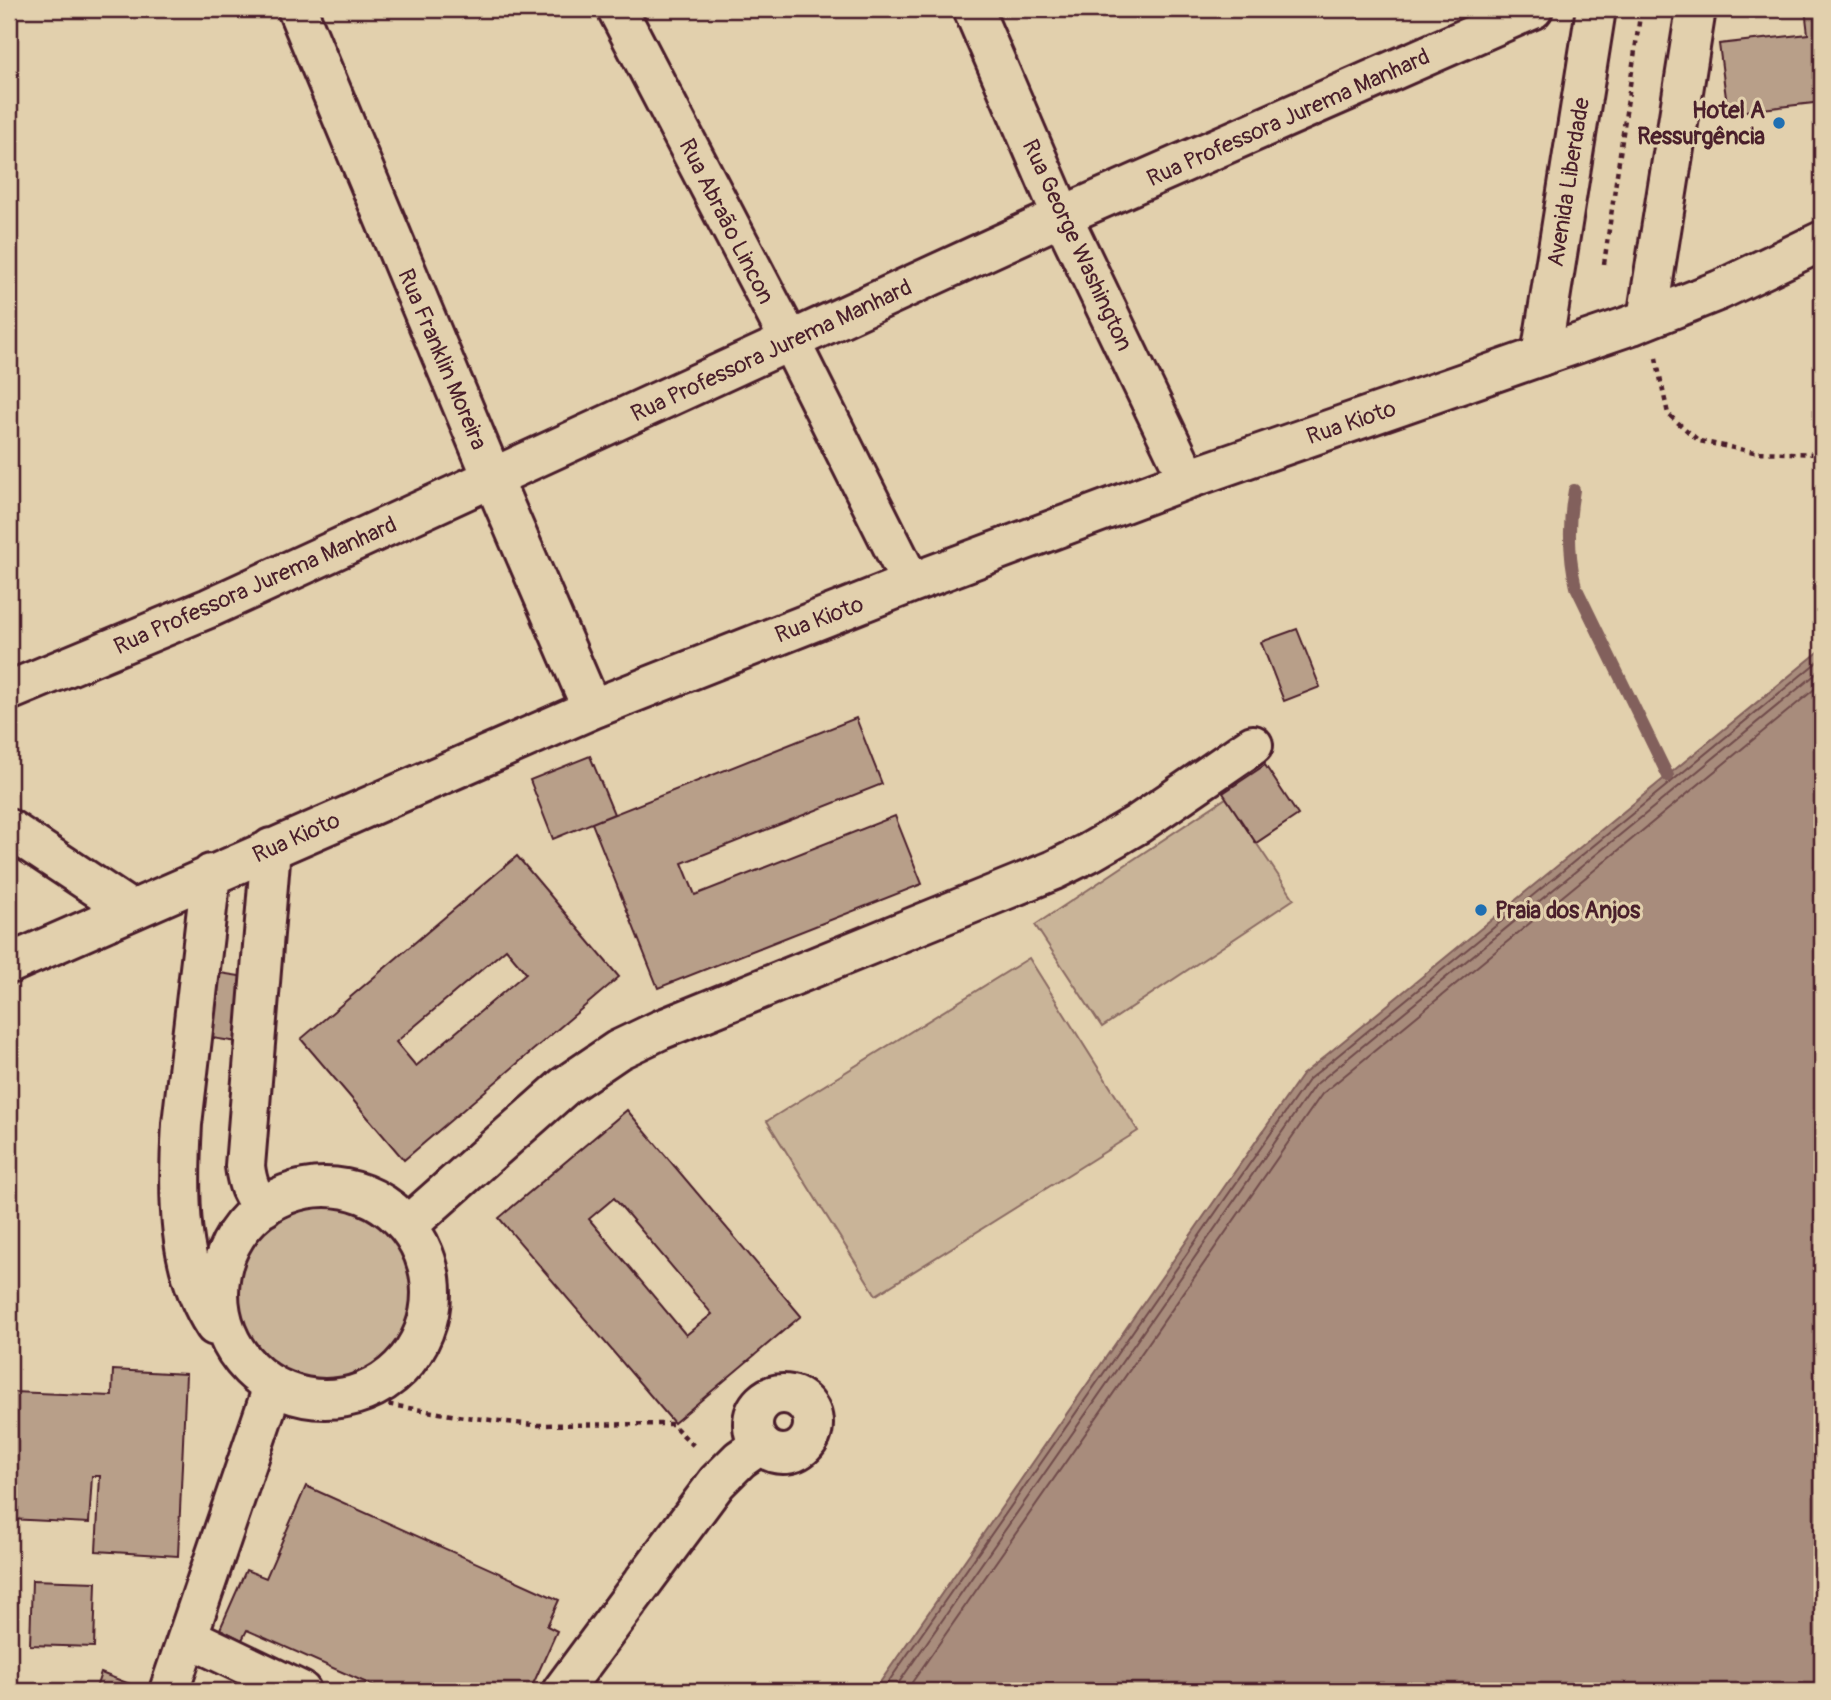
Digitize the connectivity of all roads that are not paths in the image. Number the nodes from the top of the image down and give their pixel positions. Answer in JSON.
{"nodes":[{"id":1,"x":297,"y":9,"type":"edge"},
{"id":2,"x":617,"y":9,"type":"edge"},
{"id":3,"x":973,"y":9,"type":"edge"},
{"id":4,"x":1533,"y":9,"type":"edge"},
{"id":5,"x":1596,"y":9,"type":"edge"},
{"id":6,"x":1696,"y":9,"type":"edge"},
{"id":7,"x":1062,"y":216,"type":"junction"},
{"id":8,"x":1822,"y":241,"type":"edge"},
{"id":9,"x":1647,"y":319,"type":"junction"},
{"id":10,"x":790,"y":341,"type":"junction"},
{"id":11,"x":1541,"y":356,"type":"junction"},
{"id":12,"x":493,"y":479,"type":"junction"},
{"id":13,"x":1188,"y":479,"type":"junction"},
{"id":14,"x":911,"y":583,"type":"junction"},
{"id":15,"x":9,"y":691,"type":"edge"},
{"id":16,"x":592,"y":709,"type":"junction"},
{"id":17,"x":1253,"y":745,"type":"dead end"},
{"id":18,"x":9,"y":829,"type":"edge"},
{"id":19,"x":271,"y":848,"type":"junction"},
{"id":20,"x":211,"y":874,"type":"junction"},
{"id":21,"x":131,"y":909,"type":"junction"},
{"id":22,"x":9,"y":964,"type":"edge"},
{"id":23,"x":264,"y":1207,"type":"junction"},
{"id":24,"x":407,"y":1226,"type":"junction"},
{"id":25,"x":236,"y":1352,"type":"junction"},
{"id":26,"x":274,"y":1387,"type":"junction"},
{"id":27,"x":760,"y":1445,"type":"dead end"},
{"id":28,"x":188,"y":1637,"type":"junction"},
{"id":29,"x":169,"y":1691,"type":"edge"},
{"id":30,"x":301,"y":1691,"type":"edge"},
{"id":31,"x":562,"y":1691,"type":"edge"}],
"edges":[{"from":1,"to":12,"type":"street","name":"Rua Franklin Moreira"},
{"from":2,"to":10,"type":"street","name":"Rua Abraão Lincon"},
{"from":3,"to":7,"type":"street","name":"Rua George Washington"},
{"from":4,"to":7,"type":"street","name":"Rua Professora Jurema Manhard"},
{"from":5,"to":11,"type":"street","name":"Avenida Liberdade"},
{"from":6,"to":9,"type":"street"},
{"from":7,"to":10,"type":"street","name":"Rua Professora Jurema Manhard"},
{"from":7,"to":13,"type":"street","name":"Rua George Washington"},
{"from":8,"to":9,"type":"street","name":"Rua Kioto"},
{"from":9,"to":11,"type":"street","name":"Rua Kioto"},
{"from":10,"to":12,"type":"street","name":"Rua Professora Jurema Manhard"},
{"from":10,"to":14,"type":"street","name":"Rua Abraão Lincon"},
{"from":11,"to":13,"type":"street","name":"Rua Kioto"},
{"from":12,"to":15,"type":"street","name":"Rua Professora Jurema Manhard"},
{"from":12,"to":16,"type":"street","name":"Rua Franklin Moreira"},
{"from":13,"to":14,"type":"street","name":"Rua Kioto"},
{"from":14,"to":16,"type":"street","name":"Rua Kioto"},
{"from":16,"to":19,"type":"street","name":"Rua Kioto"},
{"from":17,"to":24,"type":"street"},
{"from":18,"to":21,"type":"street"},
{"from":19,"to":20,"type":"street","name":"Rua Kioto"},
{"from":19,"to":23,"type":"street"},
{"from":20,"to":21,"type":"street","name":"Rua Kioto"},
{"from":20,"to":25,"type":"street"},
{"from":21,"to":22,"type":"street","name":"Rua Kioto"},
{"from":23,"to":24,"type":"street"},
{"from":23,"to":25,"type":"street"},
{"from":24,"to":26,"type":"street"},
{"from":25,"to":26,"type":"street"},
{"from":26,"to":28,"type":"street"},
{"from":27,"to":31,"type":"street"},
{"from":28,"to":29,"type":"street"},
{"from":28,"to":30,"type":"street"}]}
